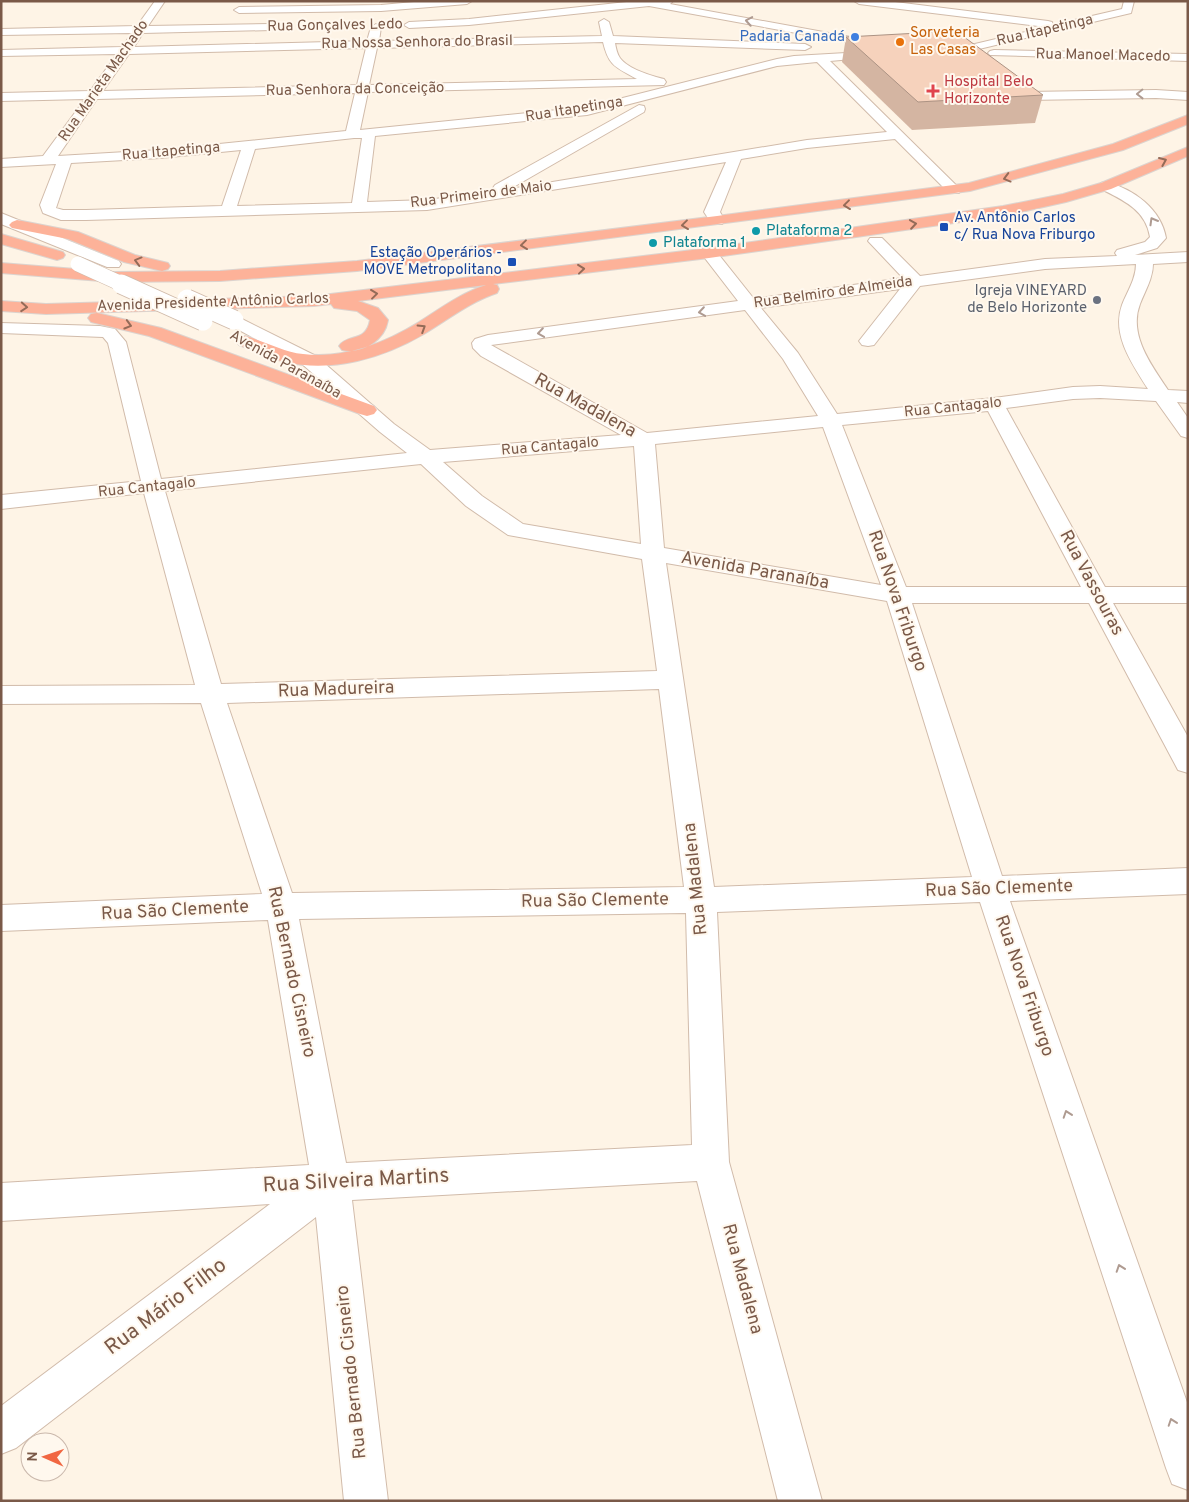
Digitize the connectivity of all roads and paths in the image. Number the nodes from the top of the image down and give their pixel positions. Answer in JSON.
{"nodes":[{"id":1,"x":394,"y":1,"type":"edge"},
{"id":2,"x":467,"y":1,"type":"edge"},
{"id":3,"x":668,"y":1,"type":"edge"},
{"id":4,"x":859,"y":1,"type":"edge"},
{"id":5,"x":908,"y":1,"type":"edge"},
{"id":6,"x":1129,"y":1,"type":"edge"},
{"id":7,"x":602,"y":3,"type":"edge"},
{"id":8,"x":650,"y":3,"type":"junction"},
{"id":9,"x":881,"y":6,"type":"edge"},
{"id":10,"x":381,"y":8,"type":"junction"},
{"id":11,"x":155,"y":9,"type":"edge"},
{"id":12,"x":232,"y":10,"type":"dead end"},
{"id":13,"x":402,"y":25,"type":"dead end"},
{"id":14,"x":278,"y":27,"type":"dead end"},
{"id":15,"x":1067,"y":27,"type":"junction"},
{"id":16,"x":141,"y":30,"type":"junction"},
{"id":17,"x":1,"y":32,"type":"edge"},
{"id":18,"x":848,"y":39,"type":"junction"},
{"id":19,"x":609,"y":40,"type":"junction"},
{"id":20,"x":373,"y":44,"type":"junction"},
{"id":21,"x":127,"y":50,"type":"junction"},
{"id":22,"x":925,"y":52,"type":"edge"},
{"id":23,"x":958,"y":52,"type":"junction"},
{"id":24,"x":1,"y":53,"type":"edge"},
{"id":25,"x":838,"y":53,"type":"junction"},
{"id":26,"x":820,"y":58,"type":"junction"},
{"id":27,"x":1188,"y":58,"type":"edge"},
{"id":28,"x":709,"y":80,"type":"junction"},
{"id":29,"x":1083,"y":80,"type":"dead end"},
{"id":30,"x":652,"y":82,"type":"junction"},
{"id":31,"x":363,"y":89,"type":"junction"},
{"id":32,"x":665,"y":92,"type":"junction"},
{"id":33,"x":95,"y":95,"type":"junction"},
{"id":34,"x":1092,"y":95,"type":"junction"},
{"id":35,"x":1026,"y":96,"type":"edge"},
{"id":36,"x":1,"y":97,"type":"edge"},
{"id":37,"x":1188,"y":97,"type":"edge"},
{"id":38,"x":1166,"y":110,"type":"dead end"},
{"id":39,"x":1188,"y":118,"type":"edge"},
{"id":40,"x":1149,"y":120,"type":"dead end"},
{"id":41,"x":369,"y":134,"type":"junction"},
{"id":42,"x":352,"y":135,"type":"junction"},
{"id":43,"x":897,"y":135,"type":"junction"},
{"id":44,"x":249,"y":146,"type":"junction"},
{"id":45,"x":1188,"y":151,"type":"edge"},
{"id":46,"x":735,"y":156,"type":"junction"},
{"id":47,"x":1082,"y":156,"type":"junction"},
{"id":48,"x":65,"y":160,"type":"junction"},
{"id":49,"x":47,"y":161,"type":"junction"},
{"id":50,"x":1,"y":163,"type":"edge"},
{"id":51,"x":1106,"y":186,"type":"junction"},
{"id":52,"x":954,"y":190,"type":"junction"},
{"id":53,"x":485,"y":197,"type":"junction"},
{"id":54,"x":359,"y":206,"type":"junction"},
{"id":55,"x":228,"y":211,"type":"junction"},
{"id":56,"x":1,"y":218,"type":"edge"},
{"id":57,"x":716,"y":221,"type":"junction"},
{"id":58,"x":17,"y":224,"type":"junction"},
{"id":59,"x":1,"y":228,"type":"edge"},
{"id":60,"x":1,"y":239,"type":"edge"},
{"id":61,"x":876,"y":241,"type":"dead end"},
{"id":62,"x":709,"y":253,"type":"junction"},
{"id":63,"x":57,"y":255,"type":"junction"},
{"id":64,"x":1188,"y":257,"type":"edge"},
{"id":65,"x":1144,"y":260,"type":"junction"},
{"id":66,"x":1097,"y":261,"type":"junction"},
{"id":67,"x":5,"y":268,"type":"edge"},
{"id":68,"x":532,"y":274,"type":"junction"},
{"id":69,"x":220,"y":276,"type":"junction"},
{"id":70,"x":915,"y":281,"type":"junction"},
{"id":71,"x":314,"y":302,"type":"junction"},
{"id":72,"x":750,"y":305,"type":"junction"},
{"id":73,"x":1,"y":306,"type":"edge"},
{"id":74,"x":46,"y":309,"type":"junction"},
{"id":75,"x":2,"y":329,"type":"edge"},
{"id":76,"x":248,"y":335,"type":"junction"},
{"id":77,"x":868,"y":341,"type":"dead end"},
{"id":78,"x":481,"y":343,"type":"joint"},
{"id":79,"x":344,"y":357,"type":"junction"},
{"id":80,"x":309,"y":360,"type":"junction"},
{"id":81,"x":341,"y":387,"type":"junction"},
{"id":82,"x":1163,"y":396,"type":"junction"},
{"id":83,"x":1188,"y":397,"type":"edge"},
{"id":84,"x":994,"y":404,"type":"junction"},
{"id":85,"x":367,"y":410,"type":"junction"},
{"id":86,"x":830,"y":419,"type":"junction"},
{"id":87,"x":1188,"y":432,"type":"edge"},
{"id":88,"x":644,"y":439,"type":"junction"},
{"id":89,"x":426,"y":457,"type":"junction"},
{"id":90,"x":153,"y":488,"type":"junction"},
{"id":91,"x":1,"y":502,"type":"edge"},
{"id":92,"x":653,"y":553,"type":"junction"},
{"id":93,"x":1098,"y":595,"type":"junction"},
{"id":94,"x":1188,"y":595,"type":"edge"},
{"id":95,"x":897,"y":596,"type":"junction"},
{"id":96,"x":671,"y":680,"type":"junction"},
{"id":97,"x":211,"y":694,"type":"junction"},
{"id":98,"x":1,"y":695,"type":"edge"},
{"id":99,"x":1188,"y":763,"type":"edge"},
{"id":100,"x":1188,"y":881,"type":"edge"},
{"id":101,"x":991,"y":889,"type":"junction"},
{"id":102,"x":702,"y":900,"type":"junction"},
{"id":103,"x":281,"y":906,"type":"junction"},
{"id":104,"x":1,"y":918,"type":"edge"},
{"id":105,"x":711,"y":1162,"type":"junction"},
{"id":106,"x":331,"y":1182,"type":"junction"},
{"id":107,"x":1,"y":1202,"type":"edge"},
{"id":108,"x":1,"y":1433,"type":"edge"},
{"id":109,"x":1188,"y":1468,"type":"edge"},
{"id":110,"x":366,"y":1501,"type":"edge"},
{"id":111,"x":800,"y":1501,"type":"edge"}],
"edges":[{"from":1,"to":10,"type":"street"},
{"from":2,"to":10,"type":"street"},
{"from":3,"to":8,"type":"street","name":"Rua Gonçalves Ledo"},
{"from":4,"to":9,"type":"street"},
{"from":5,"to":9,"type":"street"},
{"from":6,"to":15,"type":"street","name":"Rua Itapetinga"},
{"from":7,"to":8,"type":"street","name":"Rua Gonçalves Ledo"},
{"from":7,"to":13,"type":"street","name":"Rua Gonçalves Ledo"},
{"from":7,"to":19,"type":"street"},
{"from":18,"to":8,"type":"street","one_way":true},
{"from":9,"to":15,"type":"street"},
{"from":10,"to":12,"type":"street"},
{"from":10,"to":20,"type":"street"},
{"from":11,"to":16,"type":"street","name":"Rua Marieta Machado"},
{"from":14,"to":16,"type":"street","name":"Rua Gonçalves Ledo"},
{"from":15,"to":23,"type":"street","name":"Rua Itapetinga"},
{"from":16,"to":17,"type":"street","name":"Rua Gonçalves Ledo"},
{"from":16,"to":21,"type":"street","name":"Rua Marieta Machado"},
{"from":18,"to":25,"type":"street"},
{"from":18,"to":25,"type":"street","name":"Rua Itapetinga"},
{"from":19,"to":20,"type":"street","name":"Rua Nossa Senhora do Brasil"},
{"from":19,"to":25,"type":"street","name":"Rua Nossa Senhora do Brasil"},
{"from":19,"to":30,"type":"street"},
{"from":20,"to":21,"type":"street","name":"Rua Nossa Senhora do Brasil"},
{"from":20,"to":31,"type":"street"},
{"from":21,"to":24,"type":"street","name":"Rua Nossa Senhora do Brasil"},
{"from":21,"to":33,"type":"street","name":"Rua Marieta Machado"},
{"from":22,"to":23,"type":"street","name":"Rua Itapetinga"},
{"from":23,"to":27,"type":"street","name":"Rua Manoel Macedo"},
{"from":25,"to":26,"type":"street","name":"Rua Itapetinga"},
{"from":26,"to":28,"type":"street","name":"Rua Itapetinga"},
{"from":26,"to":43,"type":"street"},
{"from":28,"to":30,"type":"street","name":"Rua Senhora da Conceição"},
{"from":28,"to":32,"type":"street","name":"Rua Itapetinga"},
{"from":29,"to":34,"type":"street"},
{"from":30,"to":31,"type":"street","name":"Rua Senhora da Conceição"},
{"from":31,"to":33,"type":"street","name":"Rua Senhora da Conceição"},
{"from":31,"to":42,"type":"street"},
{"from":32,"to":41,"type":"street","name":"Rua Itapetinga"},
{"from":32,"to":53,"type":"street"},
{"from":33,"to":36,"type":"street","name":"Rua Senhora da Conceição"},
{"from":33,"to":49,"type":"street","name":"Rua Marieta Machado"},
{"from":34,"to":35,"type":"street"},
{"from":37,"to":34,"type":"street","one_way":true},
{"from":37,"to":38,"type":"highway"},
{"from":39,"to":47,"type":"highway","name":"Avenida Presidente Antônio Carlos"},
{"from":40,"to":47,"type":"highway"},
{"from":41,"to":42,"type":"street","name":"Rua Itapetinga"},
{"from":41,"to":54,"type":"street"},
{"from":42,"to":44,"type":"street","name":"Rua Itapetinga"},
{"from":43,"to":46,"type":"street","name":"Rua Primeiro de Maio"},
{"from":43,"to":52,"type":"street"},
{"from":44,"to":48,"type":"street","name":"Rua Itapetinga"},
{"from":44,"to":55,"type":"street"},
{"from":51,"to":45,"type":"highway","name":"Avenida Presidente Antônio Carlos","one_way":true},
{"from":46,"to":53,"type":"street","name":"Rua Primeiro de Maio"},
{"from":46,"to":57,"type":"street"},
{"from":47,"to":52,"type":"highway","name":"Avenida Presidente Antônio Carlos","one_way":true},
{"from":48,"to":49,"type":"street","name":"Rua Itapetinga"},
{"from":48,"to":55,"type":"street","name":"Rua Primeiro de Maio"},
{"from":49,"to":50,"type":"street","name":"Rua Itapetinga"},
{"from":62,"to":51,"type":"highway","name":"Avenida Presidente Antônio Carlos","one_way":true},
{"from":66,"to":51,"type":"street","one_way":true},
{"from":52,"to":57,"type":"highway","name":"Avenida Presidente Antônio Carlos","one_way":true},
{"from":53,"to":54,"type":"street","name":"Rua Primeiro de Maio"},
{"from":54,"to":55,"type":"street","name":"Rua Primeiro de Maio"},
{"from":56,"to":58,"type":"street","name":"Avenida Paranaíba"},
{"from":57,"to":69,"type":"highway","name":"Avenida Presidente Antônio Carlos","one_way":true},
{"from":69,"to":58,"type":"highway","one_way":true},
{"from":58,"to":76,"type":"street","name":"Avenida Paranaíba","bridge":true},
{"from":59,"to":63,"type":"street","name":"Avenida Paranaíba"},
{"from":60,"to":63,"type":"highway"},
{"from":61,"to":70,"type":"street"},
{"from":68,"to":62,"type":"highway","name":"Avenida Presidente Antônio Carlos","one_way":true},
{"from":62,"to":72,"type":"street","name":"Rua Nova Friburgo"},
{"from":63,"to":76,"type":"street","name":"Avenida Paranaíba","bridge":true},
{"from":64,"to":65,"type":"street","name":"Rua Belmiro de Almeida"},
{"from":65,"to":66,"type":"street","name":"Rua Belmiro de Almeida"},
{"from":65,"to":82,"type":"street"},
{"from":66,"to":70,"type":"street","name":"Rua Belmiro de Almeida"},
{"from":67,"to":69,"type":"highway","name":"Avenida Presidente Antônio Carlos"},
{"from":71,"to":68,"type":"highway","name":"Avenida Presidente Antônio Carlos","one_way":true},
{"from":79,"to":68,"type":"highway","one_way":true},
{"from":70,"to":72,"type":"street","name":"Rua Belmiro de Almeida"},
{"from":70,"to":77,"type":"street"},
{"from":71,"to":74,"type":"highway","name":"Avenida Presidente Antônio Carlos"},
{"from":71,"to":76,"type":"highway"},
{"from":72,"to":78,"type":"street","name":"Rua Belmiro de Almeida","one_way":true},
{"from":72,"to":86,"type":"street","name":"Rua Nova Friburgo"},
{"from":73,"to":74,"type":"highway","name":"Avenida Presidente Antônio Carlos","one_way":true},
{"from":74,"to":85,"type":"highway","one_way":true},
{"from":75,"to":90,"type":"street","name":"Rua Bernado Cisneiro"},
{"from":76,"to":80,"type":"street","name":"Avenida Paranaíba"},
{"from":76,"to":85,"type":"street","name":"Avenida Paranaíba"},
{"from":78,"to":88,"type":"street","name":"Rua Madalena"},
{"from":79,"to":80,"type":"highway"},
{"from":79,"to":81,"type":"street"},
{"from":80,"to":81,"type":"street","name":"Avenida Paranaíba"},
{"from":81,"to":85,"type":"street","name":"Avenida Paranaíba"},
{"from":82,"to":83,"type":"street","name":"Rua Cantagalo"},
{"from":82,"to":84,"type":"street","name":"Rua Cantagalo"},
{"from":82,"to":87,"type":"street"},
{"from":84,"to":86,"type":"street","name":"Rua Cantagalo"},
{"from":84,"to":93,"type":"street","name":"Rua Vassouras"},
{"from":85,"to":89,"type":"street","name":"Avenida Paranaíba"},
{"from":86,"to":88,"type":"street","name":"Rua Cantagalo"},
{"from":86,"to":95,"type":"street","name":"Rua Nova Friburgo"},
{"from":88,"to":89,"type":"street","name":"Rua Cantagalo"},
{"from":88,"to":92,"type":"street","name":"Rua Madalena"},
{"from":89,"to":90,"type":"street","name":"Rua Cantagalo"},
{"from":89,"to":92,"type":"street","name":"Avenida Paranaíba"},
{"from":90,"to":91,"type":"street","name":"Rua Cantagalo"},
{"from":90,"to":97,"type":"street","name":"Rua Bernado Cisneiro"},
{"from":92,"to":95,"type":"street","name":"Avenida Paranaíba"},
{"from":92,"to":96,"type":"street","name":"Rua Madalena"},
{"from":93,"to":94,"type":"street","name":"Avenida Paranaíba"},
{"from":93,"to":95,"type":"street","name":"Avenida Paranaíba"},
{"from":93,"to":99,"type":"street","name":"Rua Vassouras"},
{"from":95,"to":101,"type":"street","name":"Rua Nova Friburgo"},
{"from":96,"to":97,"type":"street","name":"Rua Madureira"},
{"from":96,"to":102,"type":"street","name":"Rua Madalena"},
{"from":97,"to":98,"type":"street","name":"Rua Madureira"},
{"from":97,"to":103,"type":"street","name":"Rua Bernado Cisneiro"},
{"from":100,"to":101,"type":"street","name":"Rua São Clemente"},
{"from":101,"to":102,"type":"street","name":"Rua São Clemente"},
{"from":109,"to":101,"type":"street","name":"Rua Nova Friburgo","one_way":true},
{"from":102,"to":103,"type":"street","name":"Rua São Clemente"},
{"from":102,"to":105,"type":"street","name":"Rua Madalena"},
{"from":103,"to":104,"type":"street","name":"Rua São Clemente"},
{"from":103,"to":106,"type":"street","name":"Rua Bernado Cisneiro"},
{"from":105,"to":106,"type":"street","name":"Rua Silveira Martins"},
{"from":105,"to":111,"type":"street","name":"Rua Madalena"},
{"from":106,"to":107,"type":"street","name":"Rua Silveira Martins"},
{"from":106,"to":108,"type":"street","name":"Rua Mário Filho"},
{"from":106,"to":110,"type":"street","name":"Rua Bernado Cisneiro"}]}
